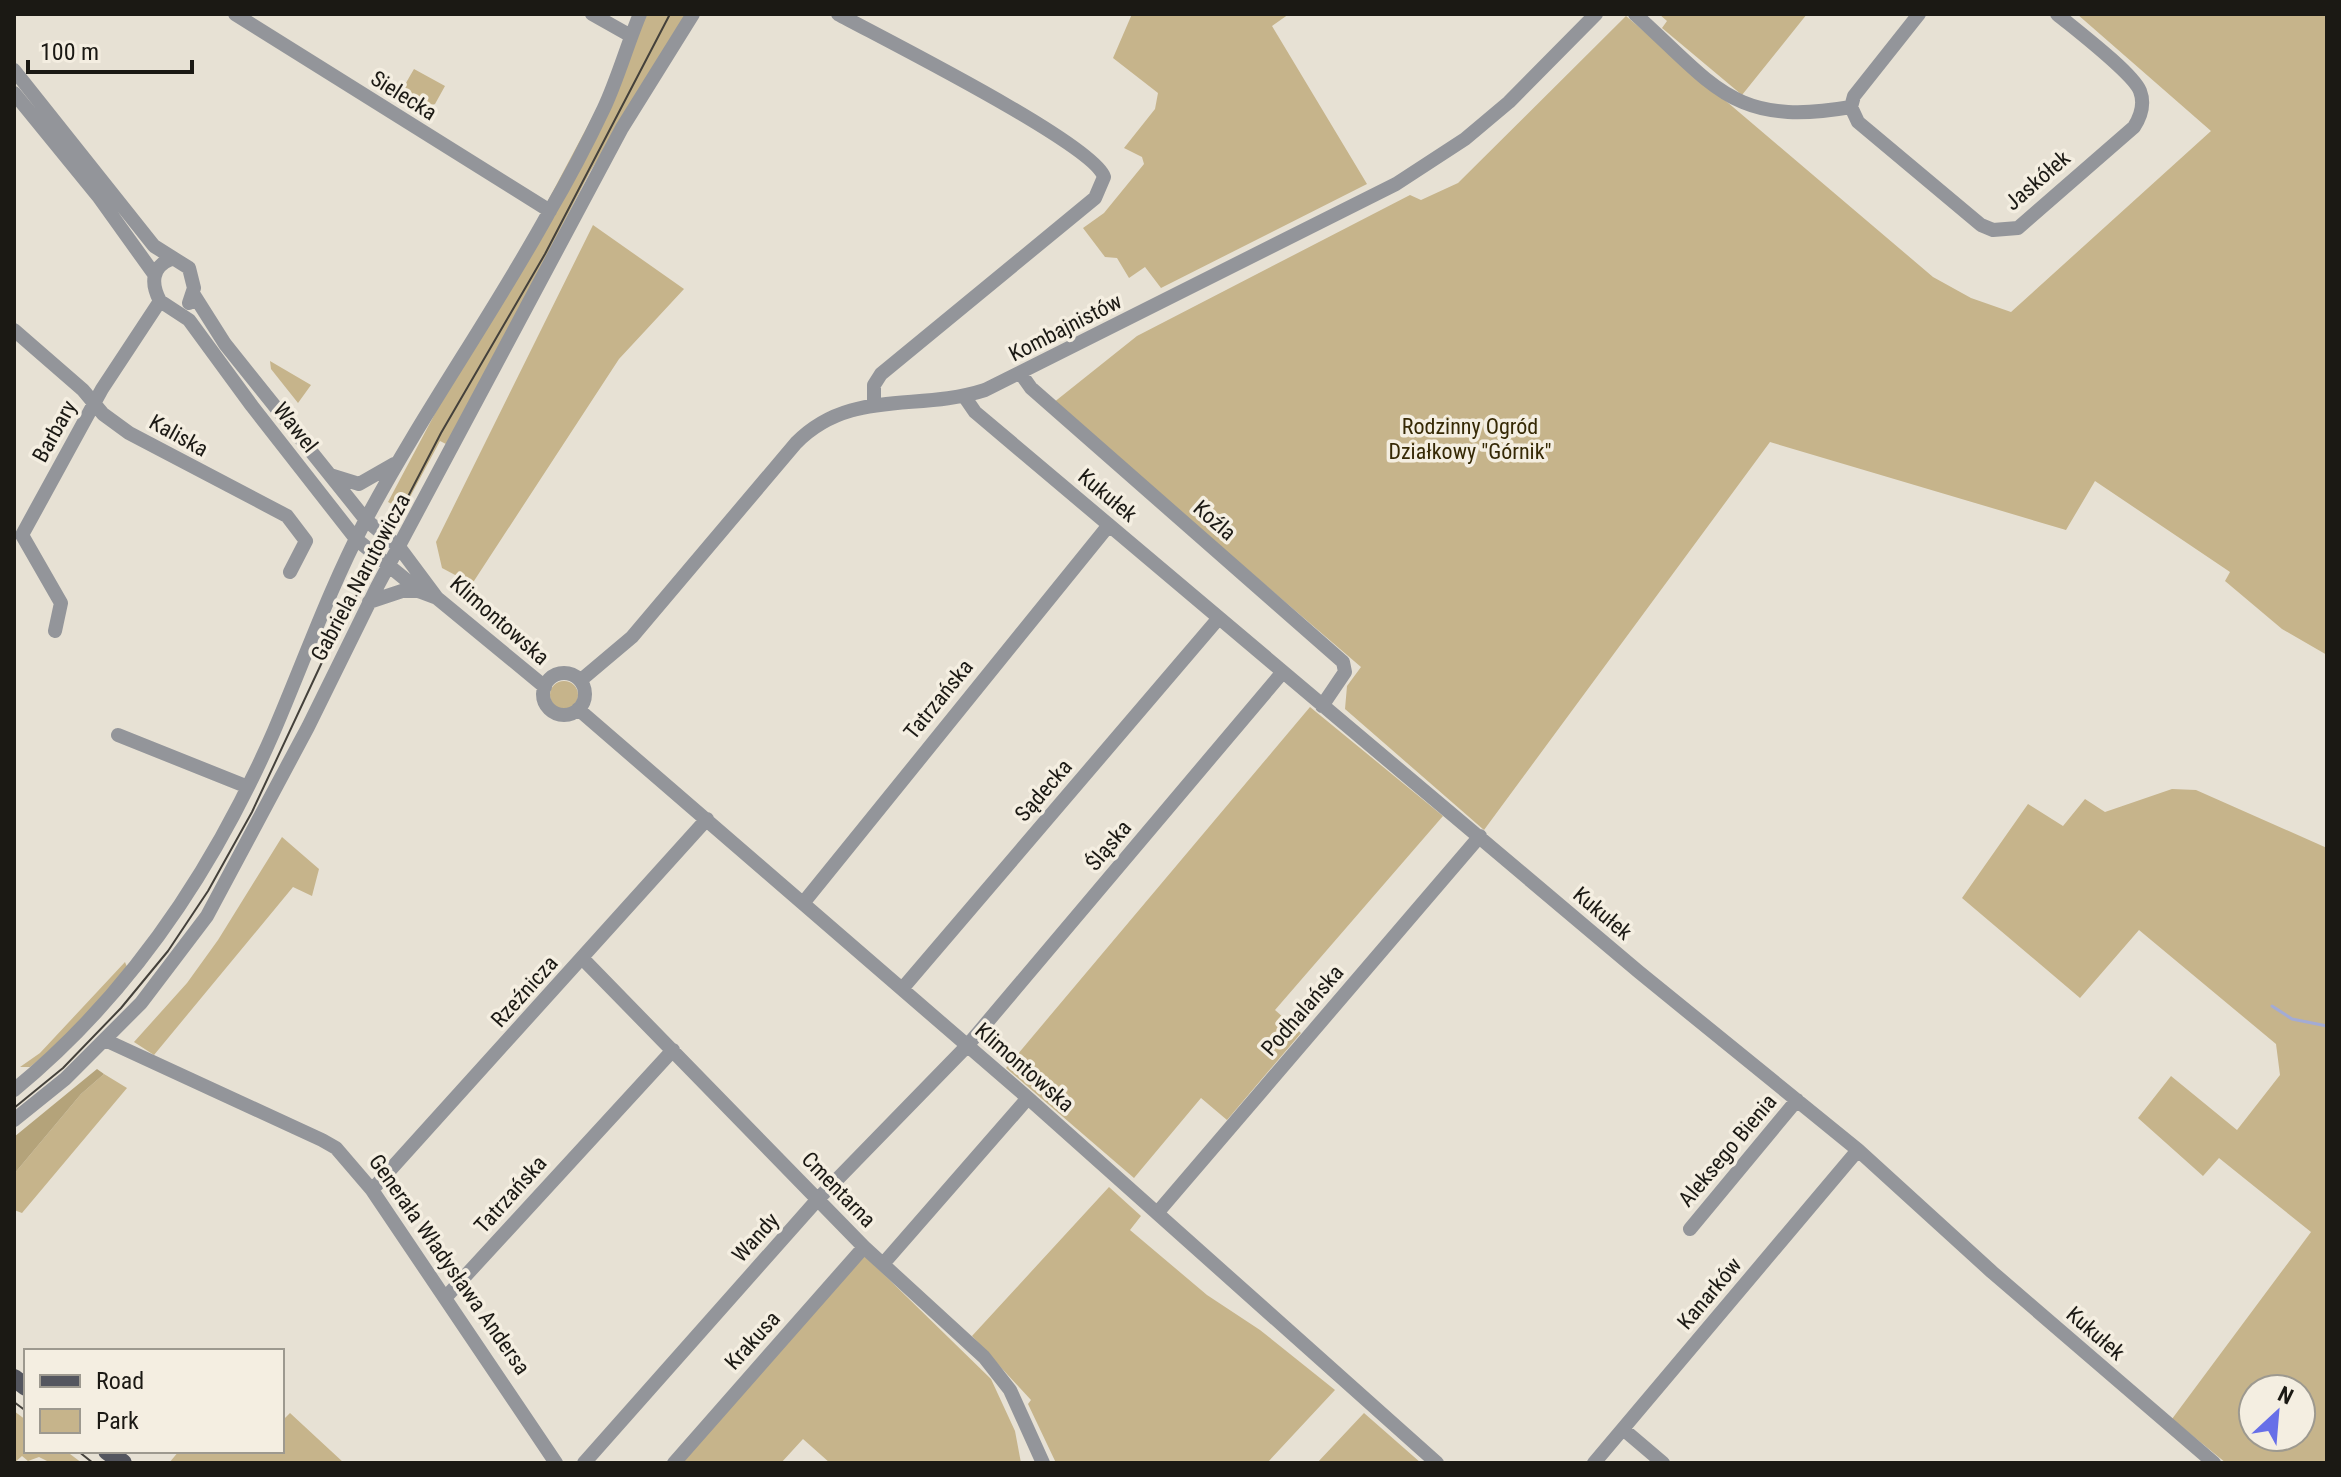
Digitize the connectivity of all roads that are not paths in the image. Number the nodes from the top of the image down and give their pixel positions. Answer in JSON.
{"nodes":[{"id":1,"x":235,"y":14,"type":"edge"},
{"id":2,"x":592,"y":14,"type":"edge"},
{"id":3,"x":640,"y":14,"type":"edge"},
{"id":4,"x":693,"y":14,"type":"edge"},
{"id":5,"x":838,"y":14,"type":"edge"},
{"id":6,"x":1596,"y":14,"type":"edge"},
{"id":7,"x":1635,"y":14,"type":"edge"},
{"id":8,"x":1919,"y":14,"type":"edge"},
{"id":9,"x":2057,"y":14,"type":"edge"},
{"id":10,"x":631,"y":36,"type":"junction"},
{"id":11,"x":14,"y":70,"type":"edge"},
{"id":12,"x":14,"y":93,"type":"edge"},
{"id":13,"x":1851,"y":107,"type":"junction"},
{"id":14,"x":550,"y":211,"type":"junction"},
{"id":15,"x":171,"y":259,"type":"junction"},
{"id":16,"x":154,"y":274,"type":"junction"},
{"id":17,"x":194,"y":295,"type":"junction"},
{"id":18,"x":160,"y":301,"type":"junction"},
{"id":19,"x":177,"y":310,"type":"junction"},
{"id":20,"x":14,"y":330,"type":"edge"},
{"id":21,"x":1021,"y":374,"type":"junction"},
{"id":22,"x":964,"y":396,"type":"junction"},
{"id":23,"x":95,"y":402,"type":"junction"},
{"id":24,"x":874,"y":404,"type":"junction"},
{"id":25,"x":400,"y":459,"type":"junction"},
{"id":26,"x":327,"y":474,"type":"junction"},
{"id":27,"x":366,"y":520,"type":"junction"},
{"id":28,"x":1109,"y":525,"type":"junction"},
{"id":29,"x":356,"y":539,"type":"junction"},
{"id":30,"x":399,"y":547,"type":"junction"},
{"id":31,"x":388,"y":565,"type":"junction"},
{"id":32,"x":290,"y":572,"type":"dead end"},
{"id":33,"x":421,"y":592,"type":"junction"},
{"id":34,"x":437,"y":598,"type":"junction"},
{"id":35,"x":369,"y":602,"type":"junction"},
{"id":36,"x":1218,"y":619,"type":"junction"},
{"id":37,"x":55,"y":631,"type":"dead end"},
{"id":38,"x":1282,"y":673,"type":"junction"},
{"id":39,"x":581,"y":680,"type":"junction"},
{"id":40,"x":545,"y":687,"type":"junction"},
{"id":41,"x":1322,"y":706,"type":"junction"},
{"id":42,"x":578,"y":709,"type":"junction"},
{"id":43,"x":118,"y":735,"type":"dead end"},
{"id":44,"x":248,"y":787,"type":"junction"},
{"id":45,"x":707,"y":819,"type":"junction"},
{"id":46,"x":1480,"y":836,"type":"junction"},
{"id":47,"x":804,"y":902,"type":"junction"},
{"id":48,"x":583,"y":959,"type":"junction"},
{"id":49,"x":902,"y":989,"type":"junction"},
{"id":50,"x":105,"y":1040,"type":"junction"},
{"id":51,"x":967,"y":1046,"type":"junction"},
{"id":52,"x":673,"y":1050,"type":"junction"},
{"id":53,"x":17,"y":1082,"type":"edge"},
{"id":54,"x":1028,"y":1098,"type":"junction"},
{"id":55,"x":1797,"y":1100,"type":"junction"},
{"id":56,"x":14,"y":1120,"type":"edge"},
{"id":57,"x":1858,"y":1150,"type":"junction"},
{"id":58,"x":372,"y":1190,"type":"junction"},
{"id":59,"x":818,"y":1199,"type":"junction"},
{"id":60,"x":1158,"y":1212,"type":"junction"},
{"id":61,"x":1690,"y":1229,"type":"dead end"},
{"id":62,"x":864,"y":1247,"type":"junction"},
{"id":63,"x":883,"y":1264,"type":"junction"},
{"id":64,"x":446,"y":1297,"type":"junction"},
{"id":65,"x":1623,"y":1429,"type":"junction"},
{"id":66,"x":2207,"y":1461,"type":"edge"},
{"id":67,"x":556,"y":1463,"type":"edge"},
{"id":68,"x":584,"y":1463,"type":"edge"},
{"id":69,"x":674,"y":1463,"type":"edge"},
{"id":70,"x":1043,"y":1463,"type":"edge"},
{"id":71,"x":1437,"y":1463,"type":"edge"},
{"id":72,"x":1594,"y":1463,"type":"edge"},
{"id":73,"x":1663,"y":1463,"type":"edge"}],
"edges":[{"from":1,"to":14,"type":"street","name":"Sielecka"},
{"from":2,"to":10,"type":"street"},
{"from":3,"to":10,"type":"street","name":"Gabriela Narutowicza"},
{"from":4,"to":30,"type":"street","name":"Gabriela Narutowicza"},
{"from":5,"to":24,"type":"street"},
{"from":6,"to":21,"type":"street","name":"Kombajnistów"},
{"from":7,"to":13,"type":"street"},
{"from":8,"to":13,"type":"street"},
{"from":9,"to":13,"type":"street","name":"Jaskółek"},
{"from":10,"to":14,"type":"street","name":"Gabriela Narutowicza"},
{"from":11,"to":15,"type":"street"},
{"from":12,"to":16,"type":"street"},
{"from":14,"to":25,"type":"street","name":"Gabriela Narutowicza"},
{"from":15,"to":16,"type":"street"},
{"from":15,"to":17,"type":"street"},
{"from":16,"to":18,"type":"street"},
{"from":17,"to":19,"type":"street"},
{"from":17,"to":26,"type":"street","name":"Wawel"},
{"from":18,"to":19,"type":"street"},
{"from":18,"to":23,"type":"street","name":"Barbary"},
{"from":19,"to":29,"type":"street","name":"Wawel"},
{"from":20,"to":23,"type":"street","name":"Kaliska"},
{"from":21,"to":22,"type":"street","name":"Kombajnistów"},
{"from":21,"to":41,"type":"street","name":"Koźla"},
{"from":22,"to":24,"type":"street","name":"Kombajnistów"},
{"from":22,"to":28,"type":"street","name":"Kukułek"},
{"from":23,"to":32,"type":"street","name":"Kaliska"},
{"from":23,"to":37,"type":"street","name":"Barbary"},
{"from":24,"to":39,"type":"street","name":"Kombajnistów"},
{"from":25,"to":26,"type":"street","name":"Gabriela Narutowicza"},
{"from":25,"to":27,"type":"street","name":"Gabriela Narutowicza"},
{"from":26,"to":27,"type":"street","name":"Wawel"},
{"from":27,"to":29,"type":"street","name":"Gabriela Narutowicza"},
{"from":27,"to":30,"type":"street","name":"Wawel"},
{"from":28,"to":36,"type":"street","name":"Kukułek"},
{"from":28,"to":47,"type":"street","name":"Tatrzańska"},
{"from":29,"to":31,"type":"street","name":"Wawel"},
{"from":29,"to":44,"type":"street","name":"Gabriela Narutowicza"},
{"from":30,"to":31,"type":"street","name":"Gabriela Narutowicza"},
{"from":30,"to":34,"type":"street","name":"Klimontowska"},
{"from":31,"to":33,"type":"street","name":"Wawel"},
{"from":31,"to":35,"type":"street","name":"Gabriela Narutowicza"},
{"from":33,"to":34,"type":"street"},
{"from":33,"to":35,"type":"street"},
{"from":34,"to":40,"type":"street","name":"Klimontowska"},
{"from":35,"to":50,"type":"street","name":"Gabriela Narutowicza"},
{"from":36,"to":38,"type":"street","name":"Kukułek"},
{"from":36,"to":49,"type":"street","name":"Sądecka"},
{"from":38,"to":41,"type":"street","name":"Kukułek"},
{"from":38,"to":51,"type":"street","name":"Śląska"},
{"from":39,"to":40,"type":"street"},
{"from":39,"to":42,"type":"street"},
{"from":40,"to":42,"type":"street"},
{"from":41,"to":46,"type":"street","name":"Kukułek"},
{"from":42,"to":45,"type":"street","name":"Klimontowska"},
{"from":43,"to":44,"type":"street"},
{"from":44,"to":53,"type":"street","name":"Gabriela Narutowicza"},
{"from":45,"to":47,"type":"street","name":"Klimontowska"},
{"from":45,"to":48,"type":"street","name":"Rzeźnicza"},
{"from":46,"to":55,"type":"street","name":"Kukułek"},
{"from":46,"to":60,"type":"street","name":"Podhalańska"},
{"from":47,"to":49,"type":"street","name":"Klimontowska"},
{"from":48,"to":52,"type":"street","name":"Cmentarna"},
{"from":48,"to":58,"type":"street","name":"Rzeźnicza"},
{"from":49,"to":51,"type":"street","name":"Klimontowska"},
{"from":50,"to":56,"type":"street","name":"Gabriela Narutowicza"},
{"from":50,"to":58,"type":"street","name":"Generała Władysława Andersa"},
{"from":51,"to":54,"type":"street","name":"Klimontowska"},
{"from":51,"to":59,"type":"street","name":"Wandy"},
{"from":52,"to":59,"type":"street","name":"Cmentarna"},
{"from":52,"to":64,"type":"street","name":"Tatrzańska"},
{"from":54,"to":60,"type":"street","name":"Klimontowska"},
{"from":54,"to":63,"type":"street"},
{"from":55,"to":57,"type":"street","name":"Kukułek"},
{"from":55,"to":61,"type":"street","name":"Aleksego Bienia"},
{"from":57,"to":65,"type":"street","name":"Kanarków"},
{"from":57,"to":66,"type":"street","name":"Kukułek"},
{"from":58,"to":64,"type":"street","name":"Generała Władysława Andersa"},
{"from":59,"to":62,"type":"street","name":"Cmentarna"},
{"from":59,"to":68,"type":"street","name":"Wandy"},
{"from":60,"to":71,"type":"street","name":"Klimontowska"},
{"from":62,"to":63,"type":"street","name":"Cmentarna"},
{"from":62,"to":69,"type":"street","name":"Krakusa"},
{"from":63,"to":70,"type":"street","name":"Cmentarna"},
{"from":64,"to":67,"type":"street","name":"Generała Władysława Andersa"},
{"from":65,"to":72,"type":"street","name":"Kanarków"},
{"from":65,"to":73,"type":"street"}]}
